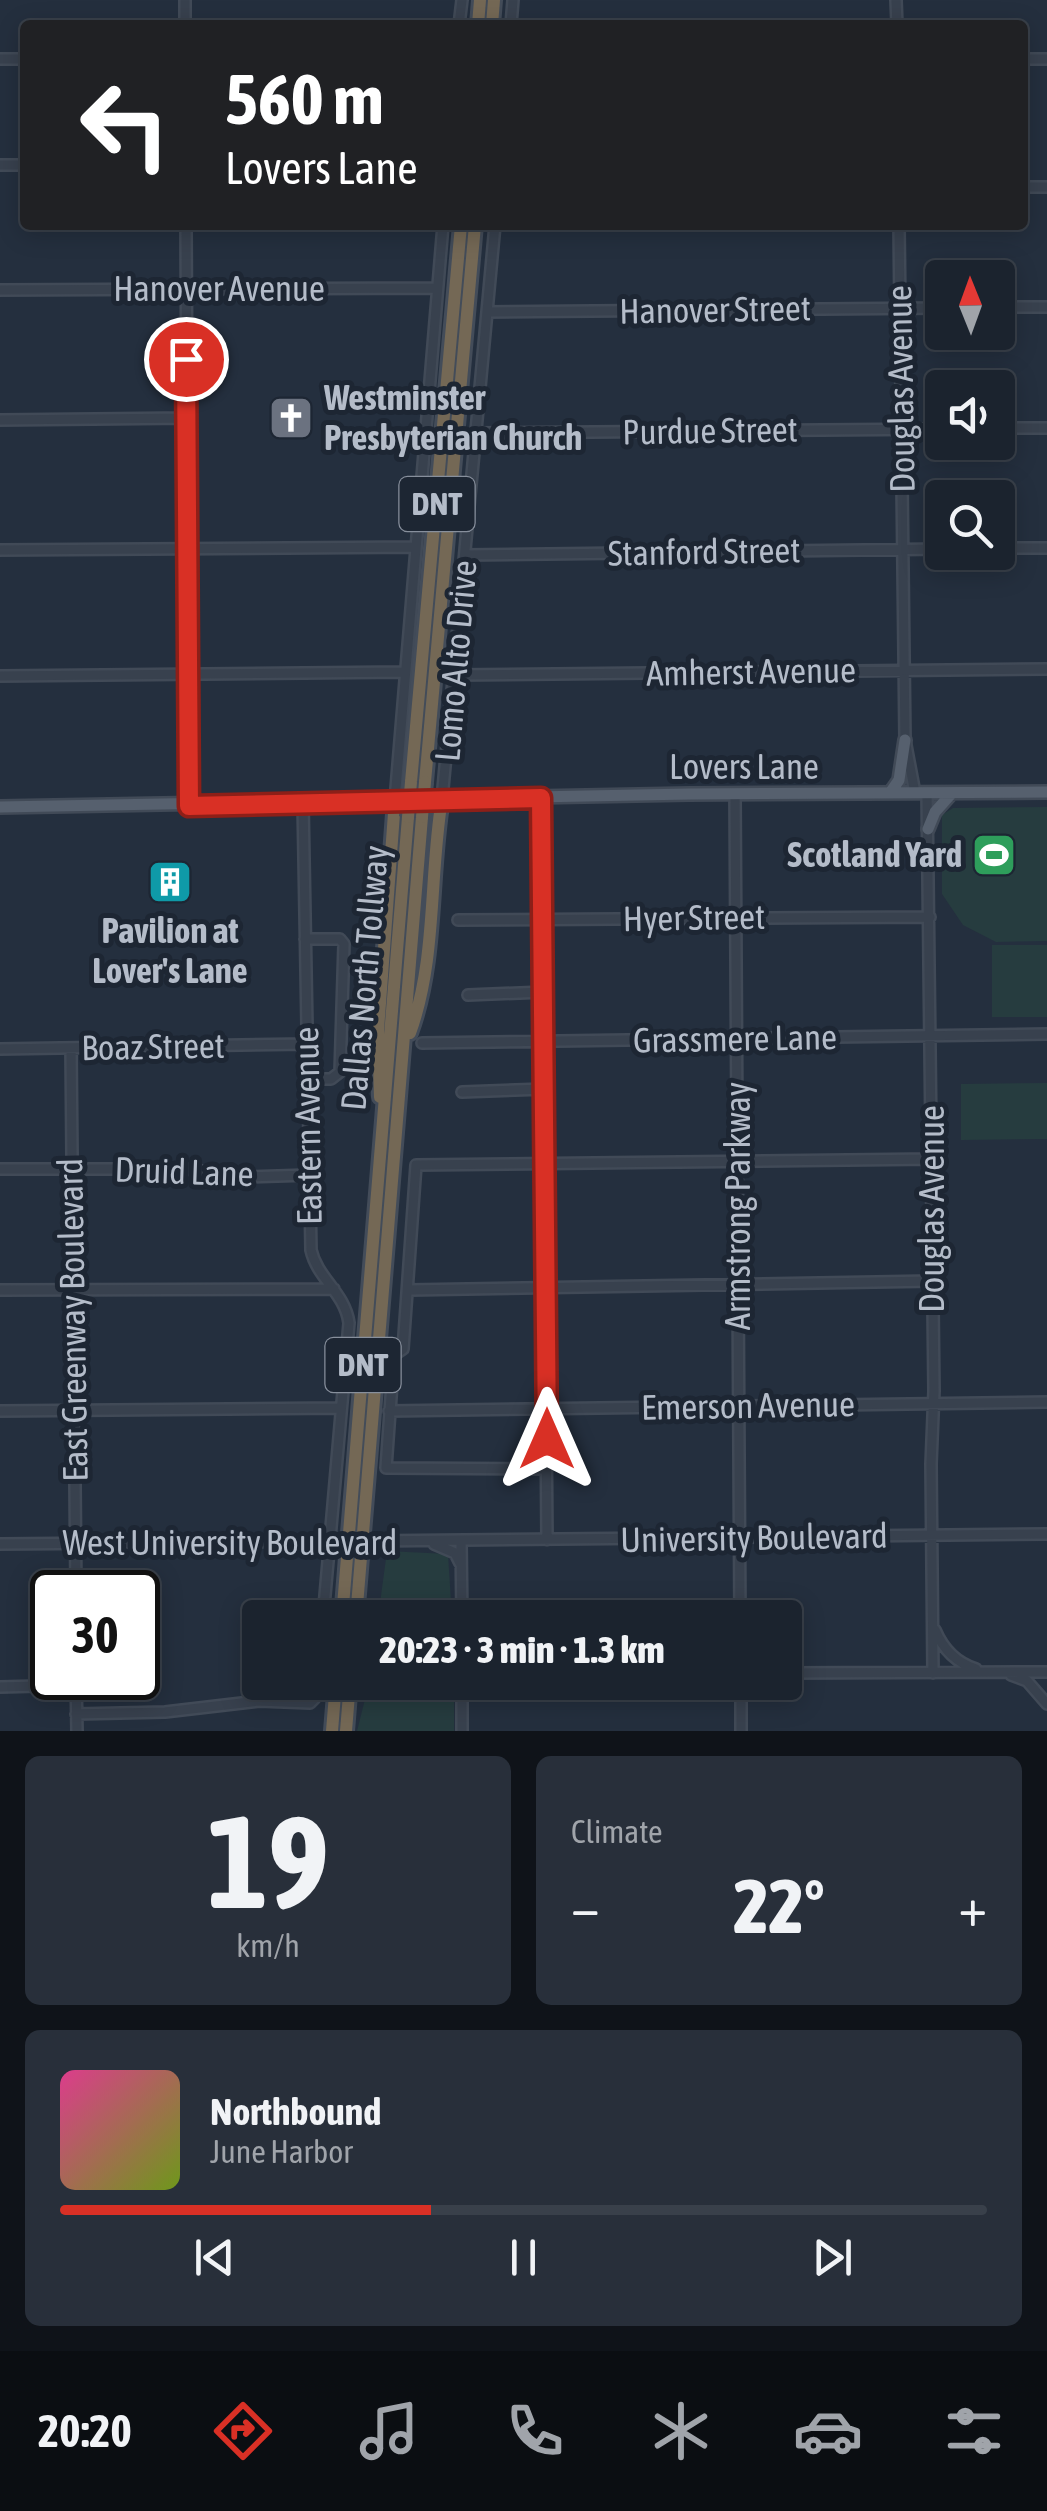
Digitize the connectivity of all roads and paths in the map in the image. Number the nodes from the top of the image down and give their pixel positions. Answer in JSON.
{"nodes":[{"id":1,"x":186,"y":230,"type":"edge"},
{"id":2,"x":443,"y":230,"type":"edge"},
{"id":3,"x":460,"y":230,"type":"edge"},
{"id":4,"x":473,"y":230,"type":"edge"},
{"id":5,"x":495,"y":230,"type":"edge"},
{"id":6,"x":899,"y":230,"type":"edge"},
{"id":7,"x":438,"y":288,"type":"junction"},
{"id":8,"x":186,"y":289,"type":"junction"},
{"id":9,"x":0,"y":290,"type":"edge"},
{"id":10,"x":1047,"y":306,"type":"edge"},
{"id":11,"x":1015,"y":307,"type":"edge"},
{"id":12,"x":900,"y":308,"type":"junction"},
{"id":13,"x":925,"y":308,"type":"edge"},
{"id":14,"x":487,"y":312,"type":"junction"},
{"id":15,"x":187,"y":418,"type":"junction"},
{"id":16,"x":0,"y":420,"type":"edge"},
{"id":17,"x":1015,"y":428,"type":"edge"},
{"id":18,"x":1047,"y":428,"type":"edge"},
{"id":19,"x":902,"y":429,"type":"junction"},
{"id":20,"x":925,"y":429,"type":"edge"},
{"id":21,"x":476,"y":433,"type":"junction"},
{"id":22,"x":416,"y":547,"type":"junction"},
{"id":23,"x":186,"y":548,"type":"junction"},
{"id":24,"x":925,"y":548,"type":"edge"},
{"id":25,"x":1015,"y":548,"type":"edge"},
{"id":26,"x":1047,"y":548,"type":"edge"},
{"id":27,"x":903,"y":549,"type":"junction"},
{"id":28,"x":0,"y":550,"type":"edge"},
{"id":29,"x":464,"y":555,"type":"junction"},
{"id":30,"x":1047,"y":670,"type":"edge"},
{"id":31,"x":904,"y":671,"type":"junction"},
{"id":32,"x":404,"y":672,"type":"junction"},
{"id":33,"x":188,"y":674,"type":"junction"},
{"id":34,"x":455,"y":675,"type":"junction"},
{"id":35,"x":0,"y":676,"type":"edge"},
{"id":36,"x":905,"y":740,"type":"junction"},
{"id":37,"x":418,"y":782,"type":"junction"},
{"id":38,"x":1047,"y":792,"type":"edge"},
{"id":39,"x":890,"y":793,"type":"junction"},
{"id":40,"x":921,"y":793,"type":"junction"},
{"id":41,"x":952,"y":793,"type":"junction"},
{"id":42,"x":734,"y":794,"type":"junction"},
{"id":43,"x":541,"y":798,"type":"junction"},
{"id":44,"x":442,"y":799,"type":"junction"},
{"id":45,"x":395,"y":800,"type":"junction"},
{"id":46,"x":303,"y":803,"type":"junction"},
{"id":47,"x":189,"y":806,"type":"junction"},
{"id":48,"x":0,"y":807,"type":"edge"},
{"id":49,"x":415,"y":817,"type":"junction"},
{"id":50,"x":928,"y":829,"type":"junction"},
{"id":51,"x":735,"y":917,"type":"junction"},
{"id":52,"x":930,"y":917,"type":"junction"},
{"id":53,"x":458,"y":920,"type":"dead end"},
{"id":54,"x":542,"y":920,"type":"junction"},
{"id":55,"x":305,"y":939,"type":"junction"},
{"id":56,"x":543,"y":992,"type":"junction"},
{"id":57,"x":468,"y":995,"type":"dead end"},
{"id":58,"x":1047,"y":1034,"type":"edge"},
{"id":59,"x":931,"y":1037,"type":"junction"},
{"id":60,"x":737,"y":1038,"type":"junction"},
{"id":61,"x":544,"y":1041,"type":"junction"},
{"id":62,"x":422,"y":1043,"type":"dead end"},
{"id":63,"x":306,"y":1044,"type":"junction"},
{"id":64,"x":71,"y":1048,"type":"junction"},
{"id":65,"x":0,"y":1049,"type":"edge"},
{"id":66,"x":404,"y":1050,"type":"junction"},
{"id":67,"x":307,"y":1078,"type":"junction"},
{"id":68,"x":544,"y":1089,"type":"junction"},
{"id":69,"x":462,"y":1092,"type":"dead end"},
{"id":70,"x":384,"y":1117,"type":"junction"},
{"id":71,"x":932,"y":1160,"type":"junction"},
{"id":72,"x":738,"y":1163,"type":"junction"},
{"id":73,"x":546,"y":1164,"type":"junction"},
{"id":74,"x":0,"y":1169,"type":"edge"},
{"id":75,"x":72,"y":1169,"type":"junction"},
{"id":76,"x":308,"y":1175,"type":"junction"},
{"id":77,"x":932,"y":1281,"type":"junction"},
{"id":78,"x":739,"y":1284,"type":"junction"},
{"id":79,"x":546,"y":1285,"type":"junction"},
{"id":80,"x":334,"y":1289,"type":"junction"},
{"id":81,"x":0,"y":1290,"type":"edge"},
{"id":82,"x":72,"y":1290,"type":"junction"},
{"id":83,"x":410,"y":1290,"type":"junction"},
{"id":84,"x":1047,"y":1402,"type":"edge"},
{"id":85,"x":933,"y":1404,"type":"junction"},
{"id":86,"x":739,"y":1405,"type":"junction"},
{"id":87,"x":341,"y":1408,"type":"junction"},
{"id":88,"x":548,"y":1410,"type":"junction"},
{"id":89,"x":0,"y":1411,"type":"edge"},
{"id":90,"x":74,"y":1411,"type":"junction"},
{"id":91,"x":390,"y":1412,"type":"junction"},
{"id":92,"x":546,"y":1469,"type":"junction"},
{"id":93,"x":1047,"y":1534,"type":"edge"},
{"id":94,"x":932,"y":1536,"type":"junction"},
{"id":95,"x":739,"y":1537,"type":"junction"},
{"id":96,"x":547,"y":1540,"type":"junction"},
{"id":97,"x":333,"y":1541,"type":"junction"},
{"id":98,"x":426,"y":1541,"type":"junction"},
{"id":99,"x":460,"y":1541,"type":"junction"},
{"id":100,"x":0,"y":1544,"type":"edge"},
{"id":101,"x":76,"y":1544,"type":"junction"},
{"id":102,"x":461,"y":1566,"type":"junction"},
{"id":103,"x":76,"y":1570,"type":"edge"},
{"id":104,"x":325,"y":1600,"type":"edge"},
{"id":105,"x":344,"y":1600,"type":"edge"},
{"id":106,"x":358,"y":1600,"type":"edge"},
{"id":107,"x":462,"y":1600,"type":"edge"},
{"id":108,"x":740,"y":1600,"type":"edge"},
{"id":109,"x":933,"y":1624,"type":"junction"},
{"id":110,"x":1047,"y":1672,"type":"edge"},
{"id":111,"x":802,"y":1673,"type":"edge"},
{"id":112,"x":933,"y":1673,"type":"junction"},
{"id":113,"x":999,"y":1673,"type":"junction"},
{"id":114,"x":30,"y":1685,"type":"edge"},
{"id":115,"x":0,"y":1687,"type":"edge"},
{"id":116,"x":76,"y":1700,"type":"edge"},
{"id":117,"x":314,"y":1700,"type":"edge"},
{"id":118,"x":335,"y":1700,"type":"edge"},
{"id":119,"x":349,"y":1700,"type":"edge"},
{"id":120,"x":462,"y":1700,"type":"edge"},
{"id":121,"x":741,"y":1700,"type":"edge"},
{"id":122,"x":1047,"y":1704,"type":"edge"},
{"id":123,"x":76,"y":1714,"type":"junction"},
{"id":124,"x":76,"y":1731,"type":"edge"},
{"id":125,"x":332,"y":1731,"type":"edge"},
{"id":126,"x":346,"y":1731,"type":"edge"},
{"id":127,"x":462,"y":1731,"type":"edge"},
{"id":128,"x":742,"y":1731,"type":"edge"}],
"edges":[{"from":1,"to":8,"type":"street"},
{"from":2,"to":7,"type":"street"},
{"from":3,"to":37,"type":"highway","name":"Dallas North Tollway","number":"DNT"},
{"from":4,"to":37,"type":"highway","name":"Dallas North Tollway","number":"DNT"},
{"from":5,"to":14,"type":"street","name":"Lomo Alto Drive"},
{"from":6,"to":12,"type":"street","name":"Douglas Avenue"},
{"from":7,"to":8,"type":"street","name":"Hanover Avenue"},
{"from":7,"to":22,"type":"street"},
{"from":8,"to":9,"type":"street","name":"Hanover Avenue"},
{"from":8,"to":15,"type":"street"},
{"from":10,"to":11,"type":"street"},
{"from":12,"to":13,"type":"street","name":"Hanover Street"},
{"from":12,"to":14,"type":"street","name":"Hanover Street"},
{"from":12,"to":19,"type":"street","name":"Douglas Avenue"},
{"from":14,"to":21,"type":"street","name":"Lomo Alto Drive"},
{"from":15,"to":16,"type":"street"},
{"from":15,"to":23,"type":"street"},
{"from":17,"to":18,"type":"street"},
{"from":19,"to":20,"type":"street","name":"Purdue Street"},
{"from":19,"to":21,"type":"street","name":"Purdue Street"},
{"from":19,"to":27,"type":"street","name":"Douglas Avenue"},
{"from":21,"to":29,"type":"street","name":"Lomo Alto Drive"},
{"from":22,"to":23,"type":"street"},
{"from":22,"to":32,"type":"street"},
{"from":23,"to":28,"type":"street"},
{"from":23,"to":33,"type":"street"},
{"from":24,"to":27,"type":"street","name":"Stanford Street"},
{"from":25,"to":26,"type":"street"},
{"from":27,"to":29,"type":"street","name":"Stanford Street"},
{"from":27,"to":31,"type":"street","name":"Douglas Avenue"},
{"from":29,"to":34,"type":"street","name":"Lomo Alto Drive"},
{"from":30,"to":31,"type":"street","name":"Amherst Avenue"},
{"from":31,"to":34,"type":"street","name":"Amherst Avenue"},
{"from":31,"to":36,"type":"street","name":"Douglas Avenue"},
{"from":32,"to":33,"type":"street"},
{"from":32,"to":45,"type":"street"},
{"from":33,"to":35,"type":"street"},
{"from":33,"to":47,"type":"street"},
{"from":34,"to":44,"type":"street","name":"Lomo Alto Drive"},
{"from":36,"to":39,"type":"main road"},
{"from":36,"to":40,"type":"street","name":"Douglas Avenue"},
{"from":37,"to":49,"type":"highway","name":"Dallas North Tollway","number":"DNT","bridge":true},
{"from":38,"to":41,"type":"main road","name":"Lovers Lane"},
{"from":39,"to":40,"type":"main road","name":"Lovers Lane"},
{"from":39,"to":42,"type":"main road","name":"Lovers Lane"},
{"from":40,"to":41,"type":"main road","name":"Lovers Lane"},
{"from":40,"to":50,"type":"street","name":"Douglas Avenue"},
{"from":41,"to":50,"type":"main road"},
{"from":42,"to":43,"type":"main road","name":"Lovers Lane"},
{"from":42,"to":51,"type":"street","name":"Armstrong Parkway"},
{"from":43,"to":44,"type":"main road","name":"Lovers Lane"},
{"from":43,"to":54,"type":"street"},
{"from":44,"to":45,"type":"main road","name":"Lovers Lane"},
{"from":44,"to":66,"type":"highway"},
{"from":45,"to":46,"type":"main road","name":"Lovers Lane"},
{"from":45,"to":70,"type":"highway"},
{"from":46,"to":47,"type":"main road","name":"Lovers Lane"},
{"from":46,"to":55,"type":"street","name":"Eastern Avenue"},
{"from":47,"to":48,"type":"main road","name":"Lovers Lane"},
{"from":49,"to":66,"type":"highway","name":"Dallas North Tollway","number":"DNT"},
{"from":49,"to":70,"type":"highway","name":"Dallas North Tollway","number":"DNT"},
{"from":50,"to":52,"type":"street","name":"Douglas Avenue"},
{"from":51,"to":52,"type":"street","name":"Hyer Street"},
{"from":51,"to":54,"type":"street","name":"Hyer Street"},
{"from":51,"to":60,"type":"street","name":"Armstrong Parkway"},
{"from":52,"to":59,"type":"street","name":"Douglas Avenue"},
{"from":53,"to":54,"type":"street","name":"Hyer Street"},
{"from":54,"to":56,"type":"street"},
{"from":55,"to":63,"type":"street","name":"Eastern Avenue"},
{"from":55,"to":67,"type":"street"},
{"from":56,"to":57,"type":"street"},
{"from":56,"to":61,"type":"street"},
{"from":58,"to":59,"type":"street","name":"Grassmere Lane"},
{"from":59,"to":60,"type":"street","name":"Grassmere Lane"},
{"from":59,"to":71,"type":"street","name":"Douglas Avenue"},
{"from":60,"to":61,"type":"street","name":"Grassmere Lane"},
{"from":60,"to":72,"type":"street","name":"Armstrong Parkway"},
{"from":61,"to":62,"type":"street","name":"Grassmere Lane"},
{"from":61,"to":68,"type":"street"},
{"from":63,"to":64,"type":"street","name":"Boaz Street"},
{"from":63,"to":67,"type":"street","name":"Eastern Avenue"},
{"from":64,"to":65,"type":"street","name":"Boaz Street"},
{"from":64,"to":75,"type":"street","name":"East Greenway Boulevard"},
{"from":66,"to":106,"type":"highway","name":"Dallas North Tollway","number":"DNT"},
{"from":67,"to":76,"type":"street","name":"Eastern Avenue"},
{"from":68,"to":69,"type":"street"},
{"from":68,"to":73,"type":"street"},
{"from":70,"to":105,"type":"highway","name":"Dallas North Tollway","number":"DNT"},
{"from":71,"to":72,"type":"street"},
{"from":71,"to":77,"type":"street","name":"Douglas Avenue"},
{"from":72,"to":73,"type":"street"},
{"from":72,"to":78,"type":"street","name":"Armstrong Parkway"},
{"from":73,"to":79,"type":"street"},
{"from":73,"to":83,"type":"street"},
{"from":74,"to":75,"type":"street","name":"Druid Lane"},
{"from":75,"to":76,"type":"street","name":"Druid Lane"},
{"from":75,"to":82,"type":"street","name":"East Greenway Boulevard"},
{"from":76,"to":80,"type":"street","name":"Eastern Avenue"},
{"from":77,"to":78,"type":"street"},
{"from":77,"to":85,"type":"street","name":"Douglas Avenue"},
{"from":78,"to":79,"type":"street"},
{"from":78,"to":86,"type":"street","name":"Armstrong Parkway"},
{"from":79,"to":83,"type":"street"},
{"from":79,"to":88,"type":"street"},
{"from":80,"to":82,"type":"street"},
{"from":80,"to":87,"type":"street","name":"Eastern Avenue"},
{"from":81,"to":82,"type":"street"},
{"from":82,"to":90,"type":"street","name":"East Greenway Boulevard"},
{"from":83,"to":91,"type":"street"},
{"from":84,"to":85,"type":"street","name":"Emerson Avenue"},
{"from":85,"to":86,"type":"street","name":"Emerson Avenue"},
{"from":85,"to":94,"type":"street","name":"Douglas Avenue"},
{"from":86,"to":88,"type":"street","name":"Emerson Avenue"},
{"from":86,"to":95,"type":"street","name":"Armstrong Parkway"},
{"from":87,"to":90,"type":"street"},
{"from":87,"to":97,"type":"street","name":"Eastern Avenue"},
{"from":88,"to":91,"type":"street","name":"Emerson Avenue"},
{"from":88,"to":92,"type":"street"},
{"from":89,"to":90,"type":"street"},
{"from":90,"to":101,"type":"street","name":"East Greenway Boulevard"},
{"from":91,"to":92,"type":"street"},
{"from":92,"to":96,"type":"street"},
{"from":93,"to":94,"type":"street","name":"University Boulevard"},
{"from":94,"to":95,"type":"street","name":"University Boulevard"},
{"from":94,"to":109,"type":"street","name":"Douglas Avenue"},
{"from":95,"to":96,"type":"street","name":"University Boulevard"},
{"from":95,"to":108,"type":"street","name":"Armstrong Parkway"},
{"from":96,"to":99,"type":"street","name":"University Boulevard"},
{"from":97,"to":98,"type":"street","name":"West University Boulevard","bridge":true},
{"from":97,"to":101,"type":"street","name":"West University Boulevard"},
{"from":97,"to":104,"type":"street","name":"Eastern Avenue"},
{"from":98,"to":99,"type":"street","name":"West University Boulevard"},
{"from":98,"to":102,"type":"street"},
{"from":99,"to":102,"type":"street"},
{"from":100,"to":101,"type":"street","name":"West University Boulevard"},
{"from":101,"to":103,"type":"street","name":"East Greenway Boulevard"},
{"from":102,"to":107,"type":"street"},
{"from":109,"to":112,"type":"street","name":"Douglas Avenue"},
{"from":109,"to":113,"type":"street"},
{"from":110,"to":113,"type":"street"},
{"from":111,"to":112,"type":"street"},
{"from":112,"to":113,"type":"street"},
{"from":113,"to":122,"type":"street"},
{"from":114,"to":115,"type":"street"},
{"from":116,"to":123,"type":"street"},
{"from":117,"to":123,"type":"street"},
{"from":118,"to":125,"type":"highway"},
{"from":119,"to":126,"type":"highway"},
{"from":120,"to":127,"type":"street"},
{"from":121,"to":128,"type":"street"},
{"from":123,"to":124,"type":"street"}]}
